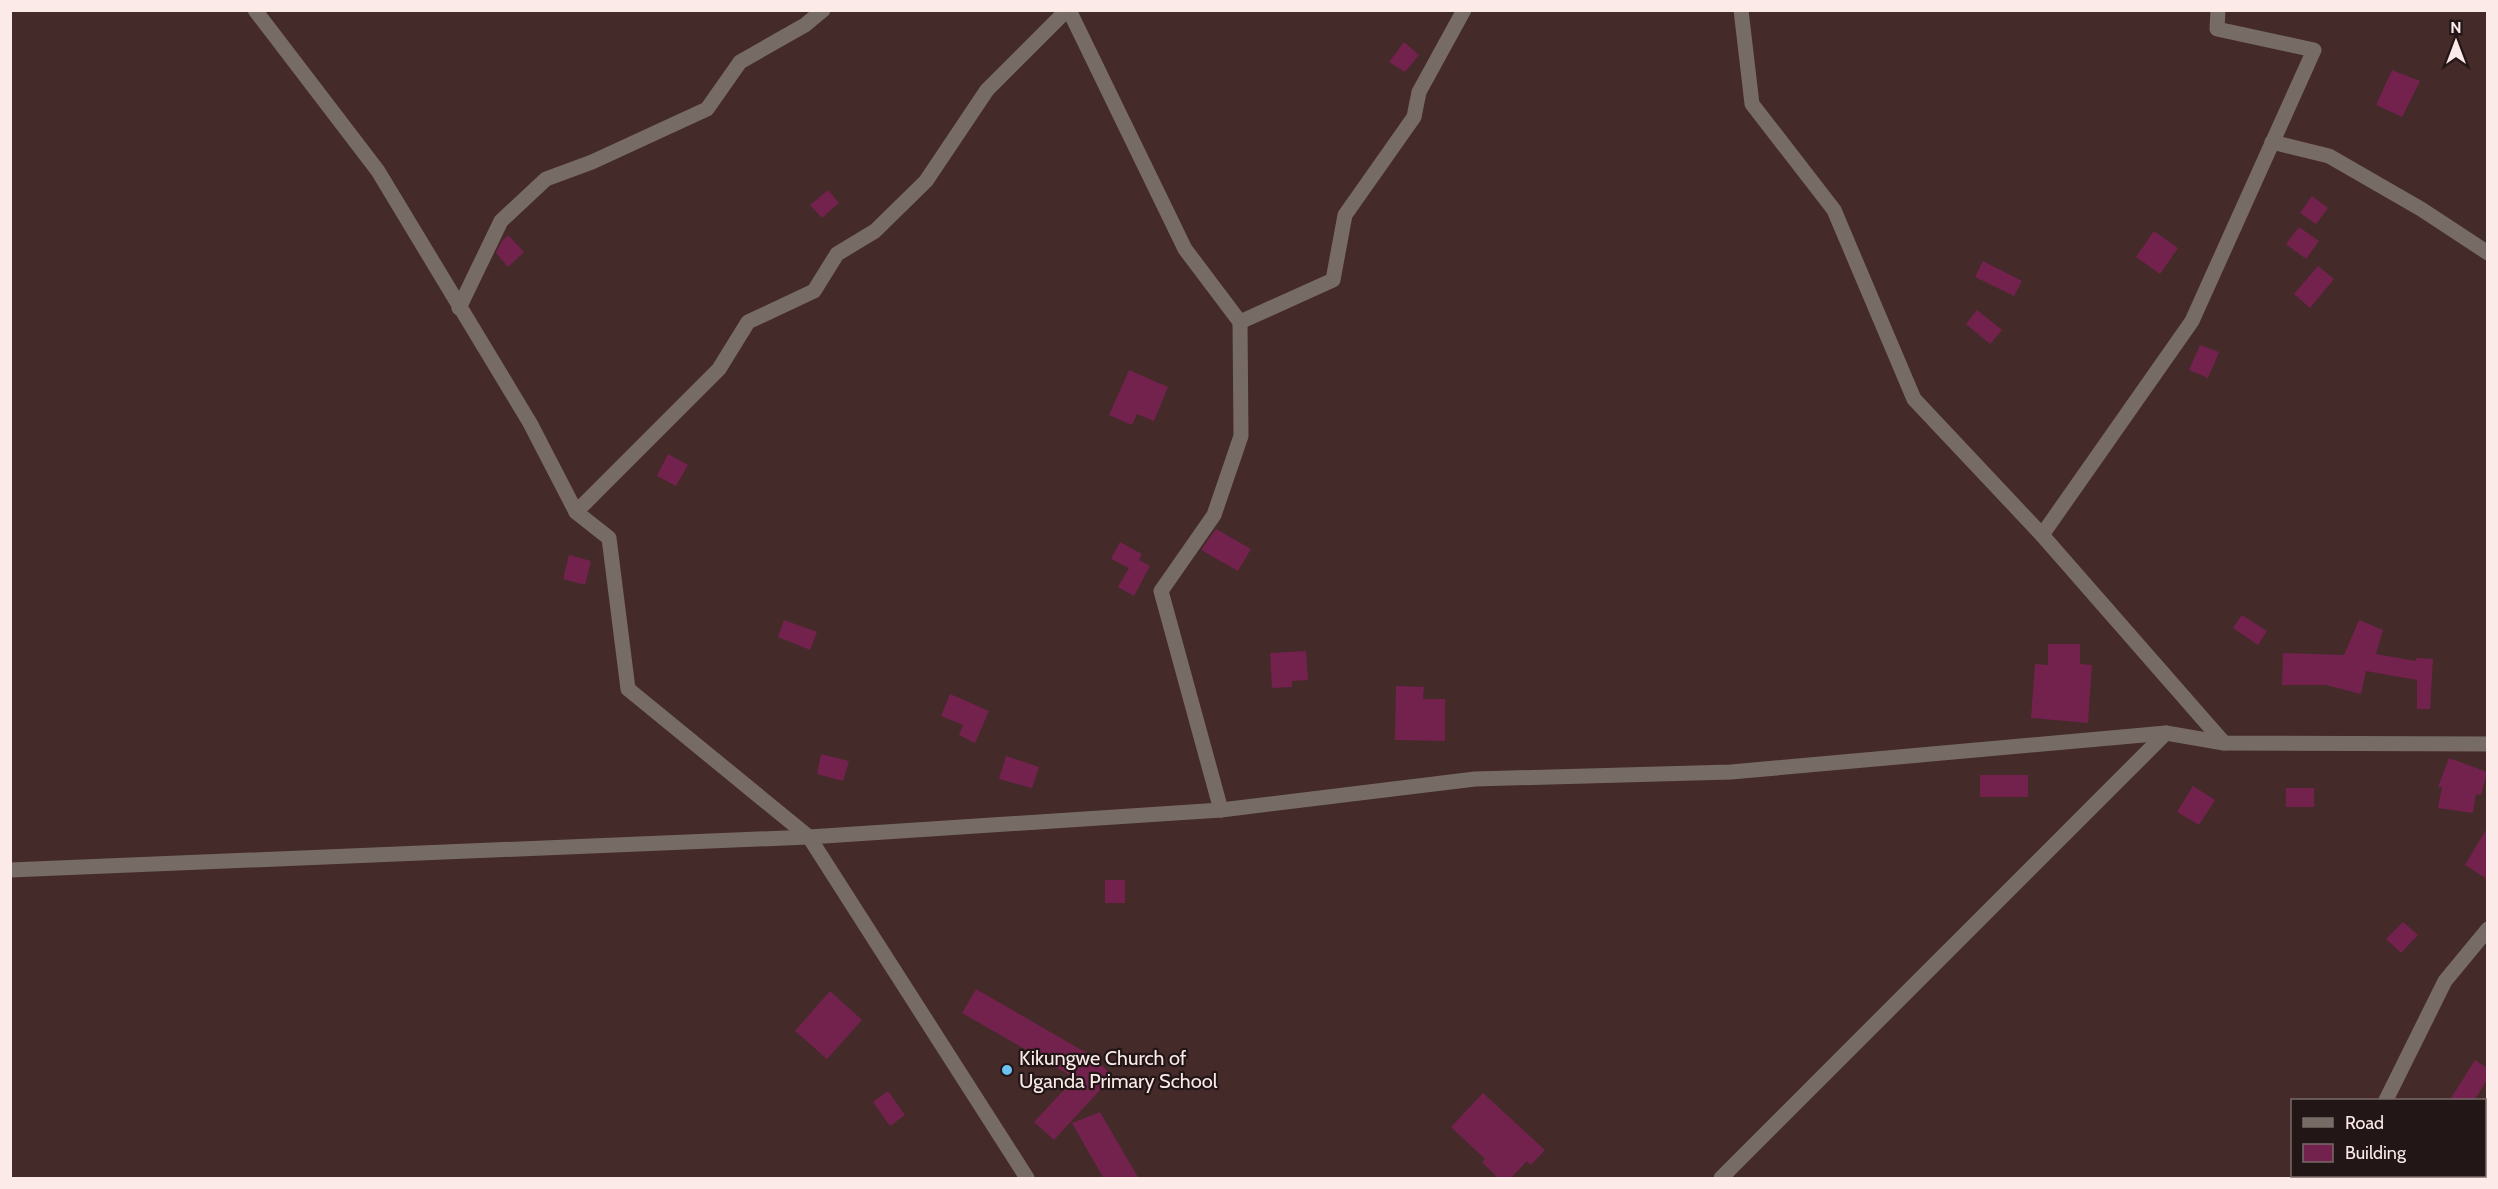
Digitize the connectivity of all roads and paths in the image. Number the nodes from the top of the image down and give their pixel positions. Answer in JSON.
{"nodes":[{"id":1,"x":255,"y":10,"type":"edge"},
{"id":2,"x":823,"y":10,"type":"edge"},
{"id":3,"x":1068,"y":10,"type":"edge"},
{"id":4,"x":1464,"y":10,"type":"edge"},
{"id":5,"x":1741,"y":10,"type":"edge"},
{"id":6,"x":2218,"y":10,"type":"edge"},
{"id":7,"x":2272,"y":142,"type":"junction"},
{"id":8,"x":2487,"y":253,"type":"edge"},
{"id":9,"x":459,"y":308,"type":"junction"},
{"id":10,"x":1240,"y":322,"type":"junction"},
{"id":11,"x":576,"y":512,"type":"junction"},
{"id":12,"x":2042,"y":535,"type":"junction"},
{"id":13,"x":2166,"y":732,"type":"junction"},
{"id":14,"x":2223,"y":743,"type":"junction"},
{"id":15,"x":2487,"y":744,"type":"edge"},
{"id":16,"x":1221,"y":810,"type":"junction"},
{"id":17,"x":809,"y":837,"type":"junction"},
{"id":18,"x":10,"y":870,"type":"edge"},
{"id":19,"x":2487,"y":929,"type":"edge"},
{"id":20,"x":2387,"y":1099,"type":"edge"},
{"id":21,"x":1027,"y":1179,"type":"edge"},
{"id":22,"x":1721,"y":1179,"type":"edge"}],
"edges":[{"from":1,"to":9,"type":"street"},
{"from":2,"to":9,"type":"street"},
{"from":3,"to":10,"type":"street"},
{"from":3,"to":11,"type":"street"},
{"from":4,"to":10,"type":"street"},
{"from":5,"to":12,"type":"street"},
{"from":6,"to":7,"type":"street"},
{"from":7,"to":8,"type":"street"},
{"from":7,"to":12,"type":"street"},
{"from":9,"to":11,"type":"street"},
{"from":10,"to":16,"type":"street"},
{"from":11,"to":17,"type":"street"},
{"from":12,"to":14,"type":"street"},
{"from":13,"to":14,"type":"street"},
{"from":13,"to":16,"type":"street"},
{"from":13,"to":22,"type":"street"},
{"from":14,"to":15,"type":"street"},
{"from":16,"to":17,"type":"street"},
{"from":17,"to":18,"type":"street"},
{"from":17,"to":21,"type":"street"},
{"from":19,"to":20,"type":"street"}]}
